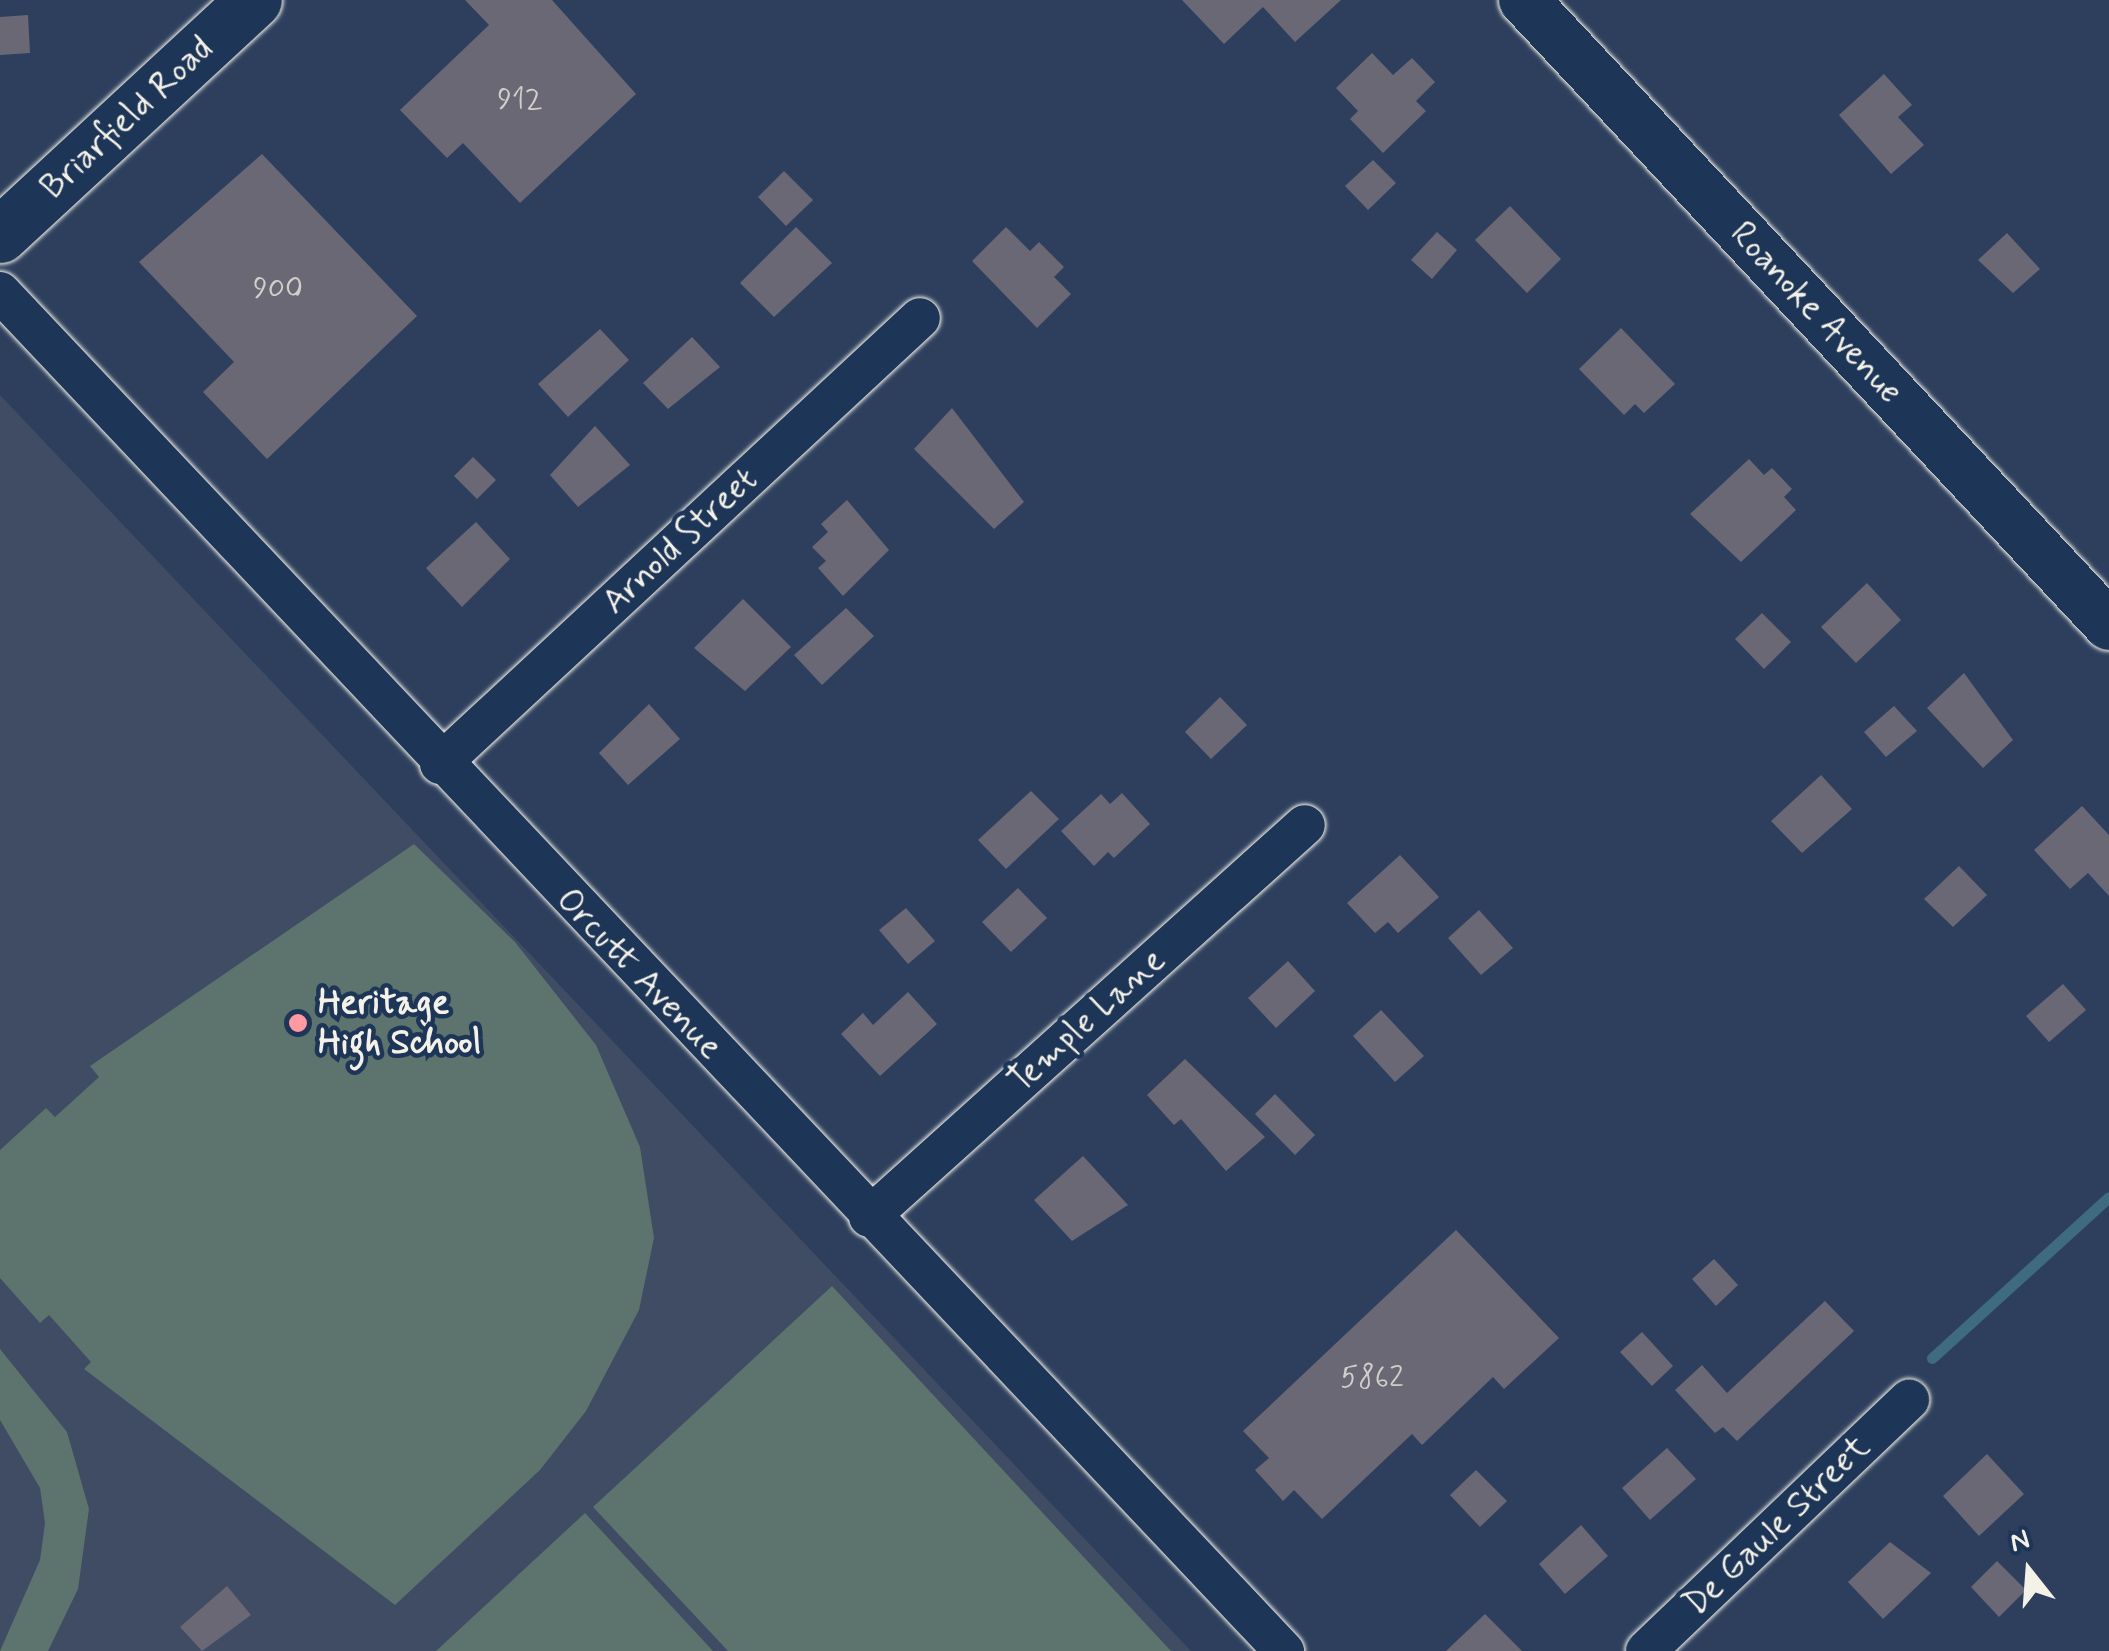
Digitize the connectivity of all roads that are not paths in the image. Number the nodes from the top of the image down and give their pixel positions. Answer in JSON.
{"nodes":[{"id":1,"x":254,"y":0,"type":"edge"},
{"id":2,"x":1524,"y":0,"type":"edge"},
{"id":3,"x":0,"y":235,"type":"edge"},
{"id":4,"x":0,"y":292,"type":"edge"},
{"id":5,"x":920,"y":318,"type":"dead end"},
{"id":6,"x":2109,"y":624,"type":"edge"},
{"id":7,"x":440,"y":764,"type":"junction"},
{"id":8,"x":1305,"y":825,"type":"dead end"},
{"id":9,"x":870,"y":1217,"type":"junction"},
{"id":10,"x":1909,"y":1400,"type":"dead end"},
{"id":11,"x":1284,"y":1651,"type":"edge"},
{"id":12,"x":1646,"y":1651,"type":"edge"}],
"edges":[{"from":1,"to":3,"type":"main road","name":"Briarfield Road"},
{"from":2,"to":6,"type":"street","name":"Roanoke Avenue"},
{"from":4,"to":7,"type":"street","name":"Orcutt Avenue"},
{"from":5,"to":7,"type":"street","name":"Arnold Street"},
{"from":7,"to":9,"type":"street","name":"Orcutt Avenue"},
{"from":8,"to":9,"type":"street","name":"Temple Lane"},
{"from":9,"to":11,"type":"street","name":"Orcutt Avenue"},
{"from":10,"to":12,"type":"street","name":"De Gaule Street"}]}
